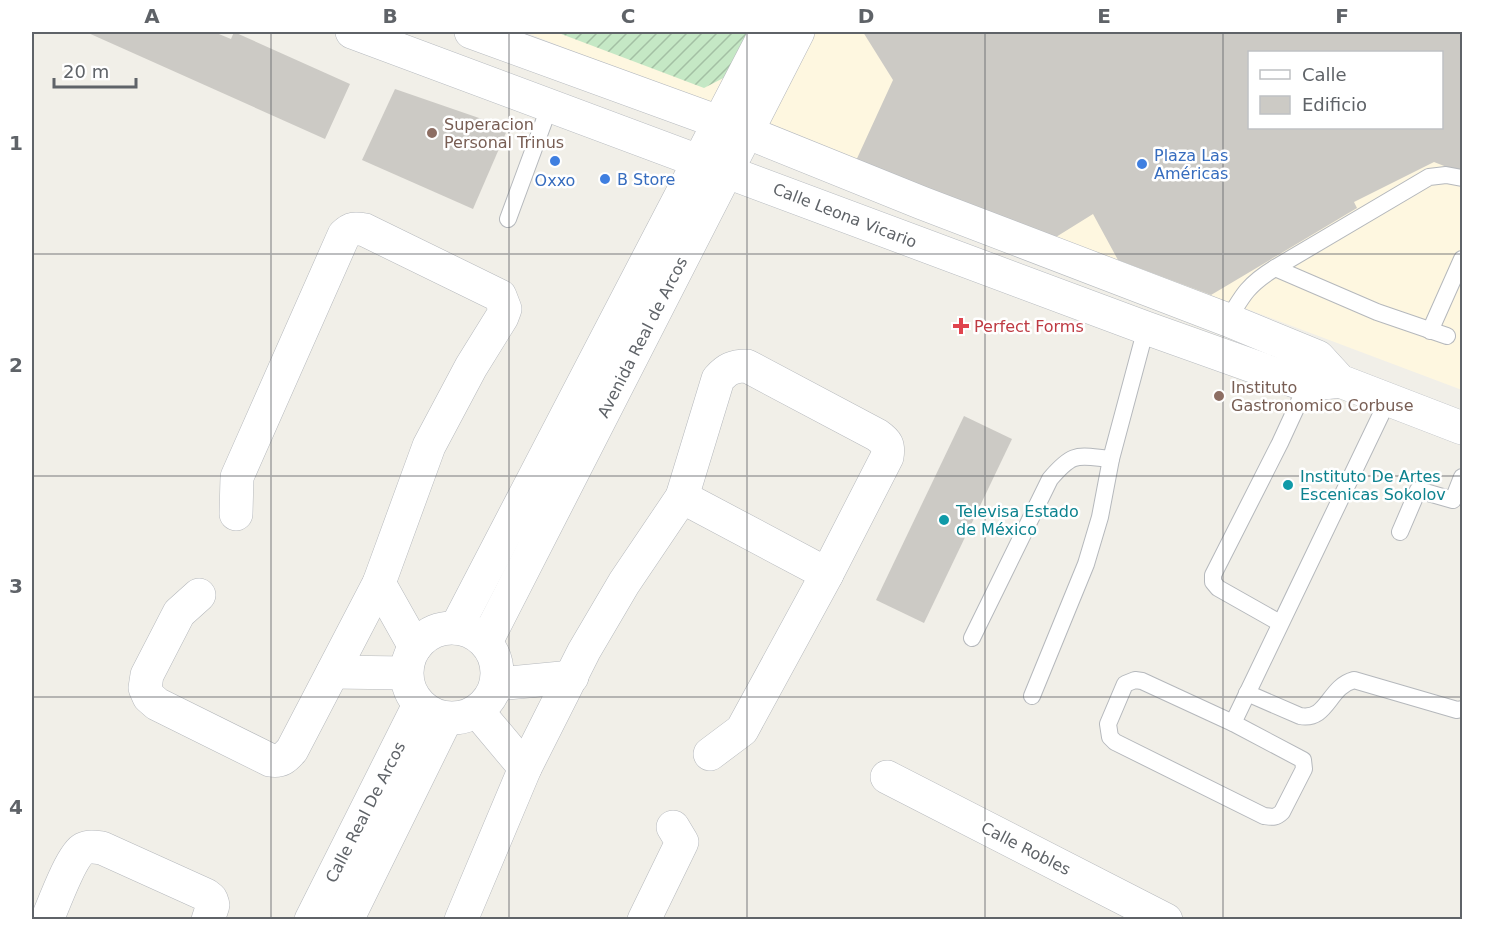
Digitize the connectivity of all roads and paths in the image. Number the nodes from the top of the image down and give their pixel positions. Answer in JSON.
{"nodes":[{"id":1,"x":352,"y":32,"type":"edge"},
{"id":2,"x":471,"y":32,"type":"edge"},
{"id":3,"x":766,"y":32,"type":"edge"},
{"id":4,"x":798,"y":32,"type":"edge"},
{"id":5,"x":550,"y":105,"type":"junction"},
{"id":6,"x":733,"y":128,"type":"junction"},
{"id":7,"x":713,"y":165,"type":"junction"},
{"id":8,"x":1462,"y":178,"type":"edge"},
{"id":9,"x":508,"y":219,"type":"dead end"},
{"id":10,"x":1462,"y":259,"type":"edge"},
{"id":11,"x":1275,"y":268,"type":"junction"},
{"id":12,"x":1228,"y":320,"type":"junction"},
{"id":13,"x":1146,"y":328,"type":"junction"},
{"id":14,"x":1430,"y":331,"type":"junction"},
{"id":15,"x":1447,"y":336,"type":"dead end"},
{"id":16,"x":1312,"y":371,"type":"junction"},
{"id":17,"x":1388,"y":400,"type":"junction"},
{"id":18,"x":1461,"y":423,"type":"edge"},
{"id":19,"x":1111,"y":459,"type":"junction"},
{"id":20,"x":1462,"y":477,"type":"edge"},
{"id":21,"x":682,"y":497,"type":"junction"},
{"id":22,"x":236,"y":514,"type":"dead end"},
{"id":23,"x":1400,"y":532,"type":"dead end"},
{"id":24,"x":827,"y":574,"type":"junction"},
{"id":25,"x":378,"y":583,"type":"junction"},
{"id":26,"x":199,"y":595,"type":"dead end"},
{"id":27,"x":1280,"y":623,"type":"junction"},
{"id":28,"x":456,"y":628,"type":"junction"},
{"id":29,"x":972,"y":638,"type":"dead end"},
{"id":30,"x":486,"y":642,"type":"junction"},
{"id":31,"x":411,"y":660,"type":"junction"},
{"id":32,"x":333,"y":672,"type":"junction"},
{"id":33,"x":572,"y":677,"type":"junction"},
{"id":34,"x":497,"y":684,"type":"junction"},
{"id":35,"x":1247,"y":693,"type":"junction"},
{"id":36,"x":1032,"y":696,"type":"dead end"},
{"id":37,"x":1462,"y":709,"type":"edge"},
{"id":38,"x":432,"y":712,"type":"junction"},
{"id":39,"x":478,"y":712,"type":"junction"},
{"id":40,"x":1233,"y":723,"type":"junction"},
{"id":41,"x":710,"y":753,"type":"dead end"},
{"id":42,"x":525,"y":768,"type":"junction"},
{"id":43,"x":887,"y":777,"type":"dead end"},
{"id":44,"x":673,"y":827,"type":"dead end"},
{"id":45,"x":47,"y":920,"type":"edge"},
{"id":46,"x":208,"y":920,"type":"edge"},
{"id":47,"x":311,"y":920,"type":"edge"},
{"id":48,"x":347,"y":920,"type":"edge"},
{"id":49,"x":461,"y":920,"type":"edge"},
{"id":50,"x":644,"y":920,"type":"edge"},
{"id":51,"x":1166,"y":920,"type":"edge"}],
"edges":[{"from":1,"to":5,"type":"street","name":"Calle Leona Vicario"},
{"from":2,"to":6,"type":"street","name":"Calle Leona Vicario"},
{"from":3,"to":6,"type":"street","name":"Avenida Real de Arcos"},
{"from":4,"to":6,"type":"street","name":"Avenida Real de Arcos"},
{"from":5,"to":7,"type":"street","name":"Calle Leona Vicario"},
{"from":5,"to":9,"type":"lane"},
{"from":6,"to":7,"type":"street","name":"Avenida Real de Arcos"},
{"from":6,"to":12,"type":"street","name":"Calle Leona Vicario"},
{"from":7,"to":13,"type":"street","name":"Calle Leona Vicario"},
{"from":7,"to":28,"type":"street","name":"Avenida Real de Arcos"},
{"from":7,"to":30,"type":"street","name":"Avenida Real de Arcos"},
{"from":8,"to":11,"type":"lane"},
{"from":10,"to":14,"type":"lane"},
{"from":11,"to":12,"type":"lane"},
{"from":11,"to":14,"type":"lane"},
{"from":12,"to":16,"type":"street","name":"Calle Leona Vicario"},
{"from":13,"to":16,"type":"street","name":"Calle Leona Vicario"},
{"from":13,"to":19,"type":"lane"},
{"from":14,"to":15,"type":"lane"},
{"from":16,"to":17,"type":"street","name":"Calle Leona Vicario"},
{"from":16,"to":27,"type":"lane"},
{"from":17,"to":18,"type":"street","name":"Calle Leona Vicario"},
{"from":17,"to":27,"type":"lane"},
{"from":19,"to":29,"type":"lane"},
{"from":19,"to":36,"type":"lane"},
{"from":20,"to":23,"type":"lane"},
{"from":21,"to":24,"type":"street"},
{"from":21,"to":24,"type":"street"},
{"from":21,"to":33,"type":"street"},
{"from":22,"to":25,"type":"street"},
{"from":24,"to":41,"type":"street"},
{"from":25,"to":31,"type":"street"},
{"from":25,"to":32,"type":"street"},
{"from":26,"to":32,"type":"street"},
{"from":27,"to":35,"type":"lane"},
{"from":28,"to":30,"type":"street"},
{"from":28,"to":31,"type":"street"},
{"from":30,"to":34,"type":"street"},
{"from":31,"to":32,"type":"street"},
{"from":31,"to":38,"type":"street"},
{"from":33,"to":34,"type":"street"},
{"from":33,"to":42,"type":"street"},
{"from":34,"to":39,"type":"street"},
{"from":35,"to":37,"type":"lane"},
{"from":35,"to":40,"type":"lane"},
{"from":38,"to":39,"type":"street"},
{"from":38,"to":47,"type":"street","name":"Calle Real De Arcos"},
{"from":38,"to":48,"type":"street","name":"Calle Real De Arcos"},
{"from":39,"to":42,"type":"street"},
{"from":40,"to":40,"type":"lane"},
{"from":42,"to":49,"type":"street"},
{"from":43,"to":51,"type":"street","name":"Calle Robles"},
{"from":44,"to":50,"type":"street"},
{"from":45,"to":46,"type":"street"}]}
